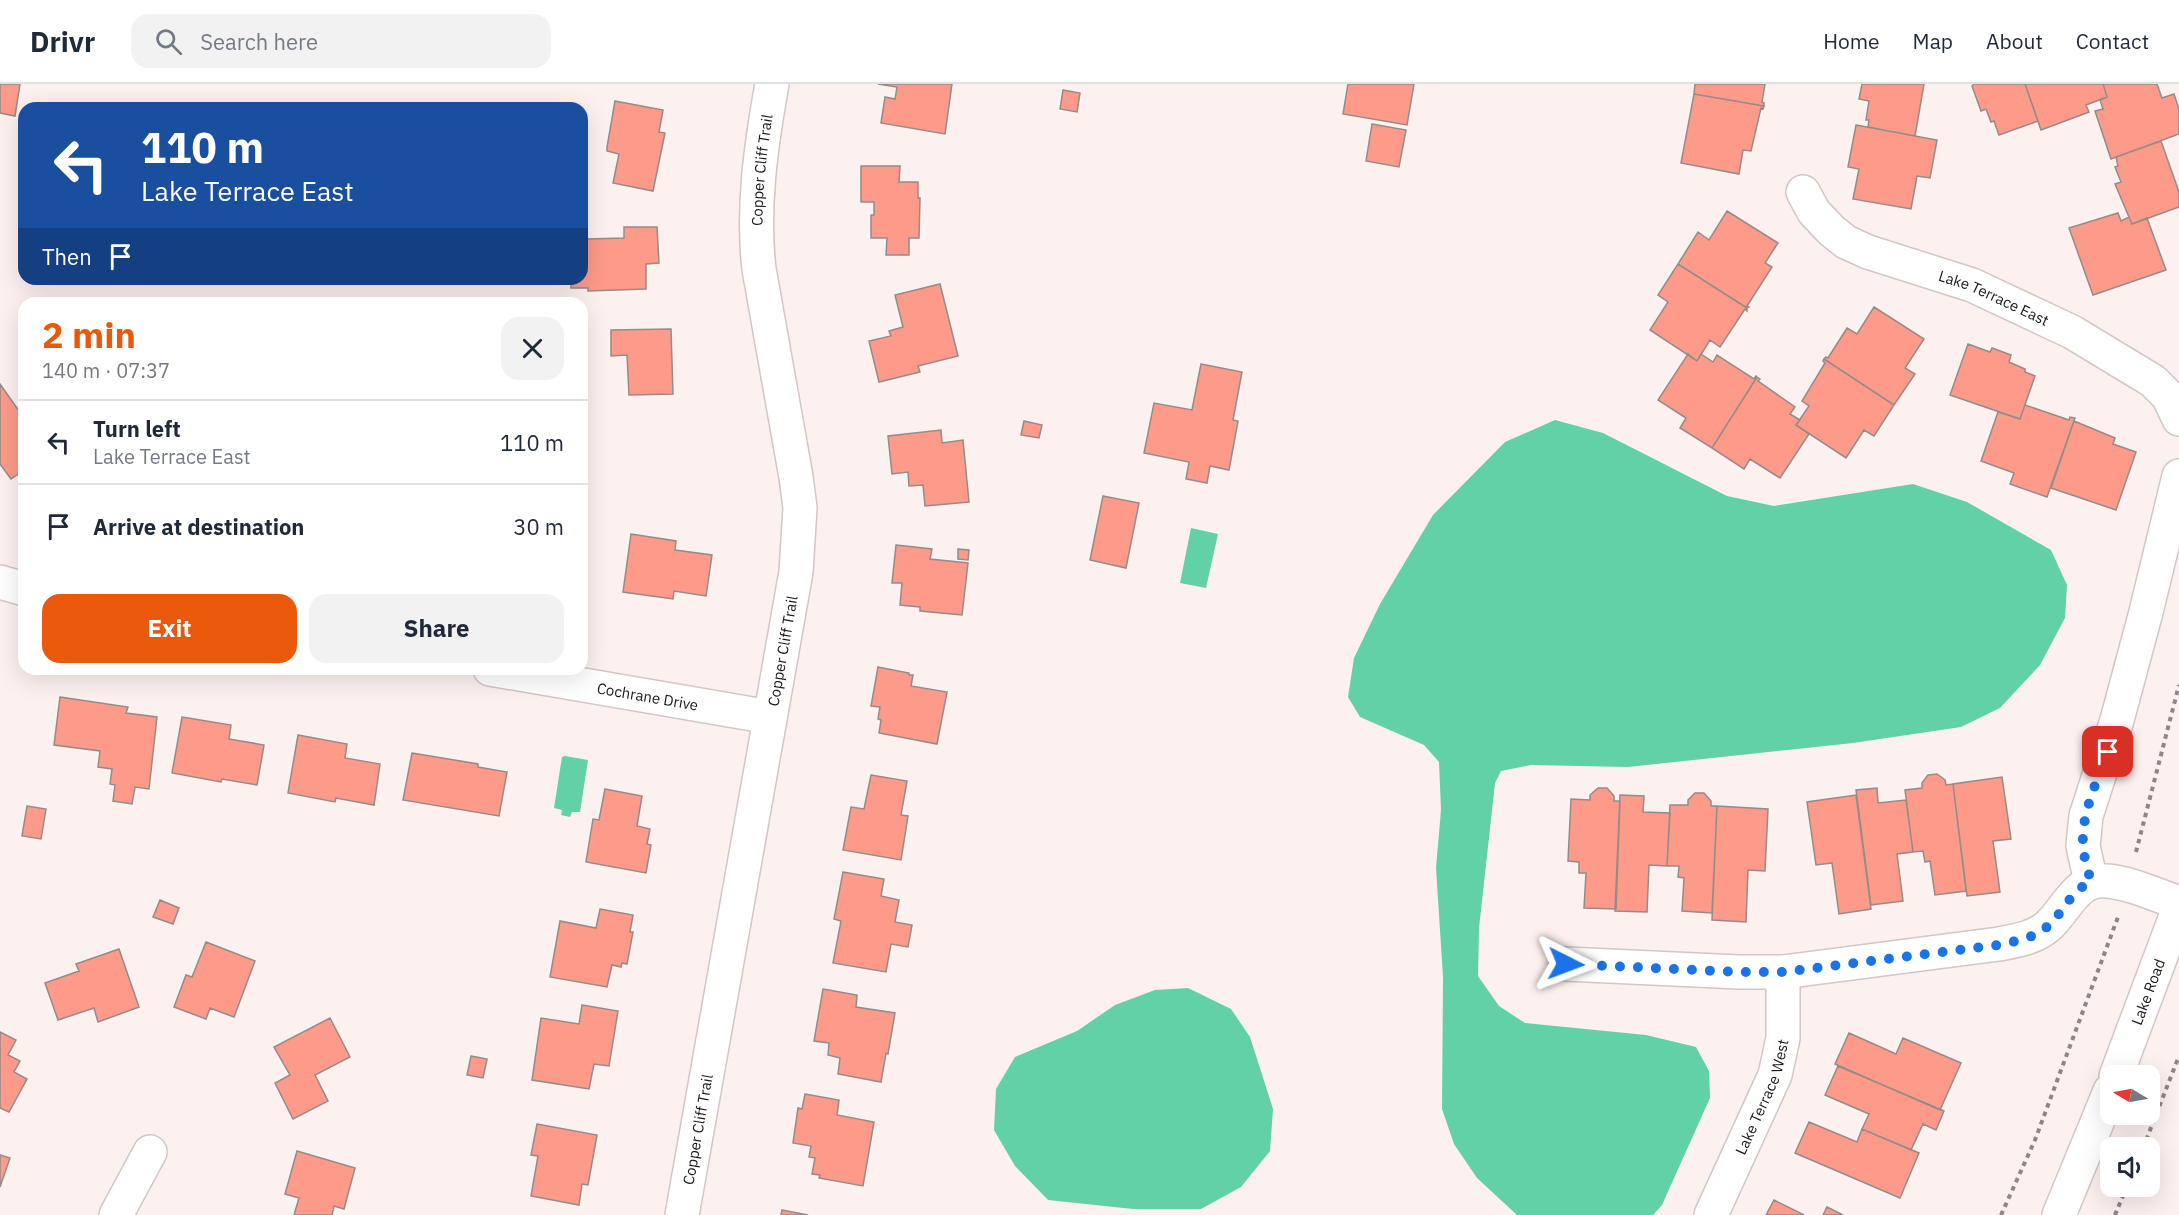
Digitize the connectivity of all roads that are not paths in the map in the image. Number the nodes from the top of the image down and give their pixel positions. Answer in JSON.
{"nodes":[{"id":1,"x":772,"y":84,"type":"edge"},
{"id":2,"x":1803,"y":192,"type":"dead end"},
{"id":3,"x":2179,"y":418,"type":"edge"},
{"id":4,"x":2179,"y":476,"type":"edge"},
{"id":5,"x":0,"y":582,"type":"edge"},
{"id":6,"x":18,"y":587,"type":"edge"},
{"id":7,"x":525,"y":675,"type":"edge"},
{"id":8,"x":770,"y":717,"type":"junction"},
{"id":9,"x":2091,"y":882,"type":"junction"},
{"id":10,"x":2179,"y":903,"type":"edge"},
{"id":11,"x":2179,"y":908,"type":"edge"},
{"id":12,"x":1566,"y":964,"type":"dead end"},
{"id":13,"x":1783,"y":972,"type":"junction"},
{"id":14,"x":2120,"y":1065,"type":"edge"},
{"id":15,"x":2100,"y":1115,"type":"edge"},
{"id":16,"x":150,"y":1152,"type":"dead end"},
{"id":17,"x":116,"y":1215,"type":"edge"},
{"id":18,"x":682,"y":1215,"type":"edge"},
{"id":19,"x":1711,"y":1215,"type":"edge"},
{"id":20,"x":2059,"y":1215,"type":"edge"}],
"edges":[{"from":1,"to":8,"type":"street","name":"Copper Cliff Trail"},
{"from":2,"to":3,"type":"street","name":"Lake Terrace East"},
{"from":4,"to":9,"type":"street"},
{"from":5,"to":6,"type":"street"},
{"from":7,"to":8,"type":"street","name":"Cochrane Drive"},
{"from":8,"to":18,"type":"street","name":"Copper Cliff Trail"},
{"from":9,"to":10,"type":"street"},
{"from":9,"to":13,"type":"street"},
{"from":11,"to":14,"type":"street","name":"Lake Road"},
{"from":12,"to":13,"type":"street"},
{"from":13,"to":19,"type":"street","name":"Lake Terrace West"},
{"from":15,"to":20,"type":"street"},
{"from":16,"to":17,"type":"street"}]}
